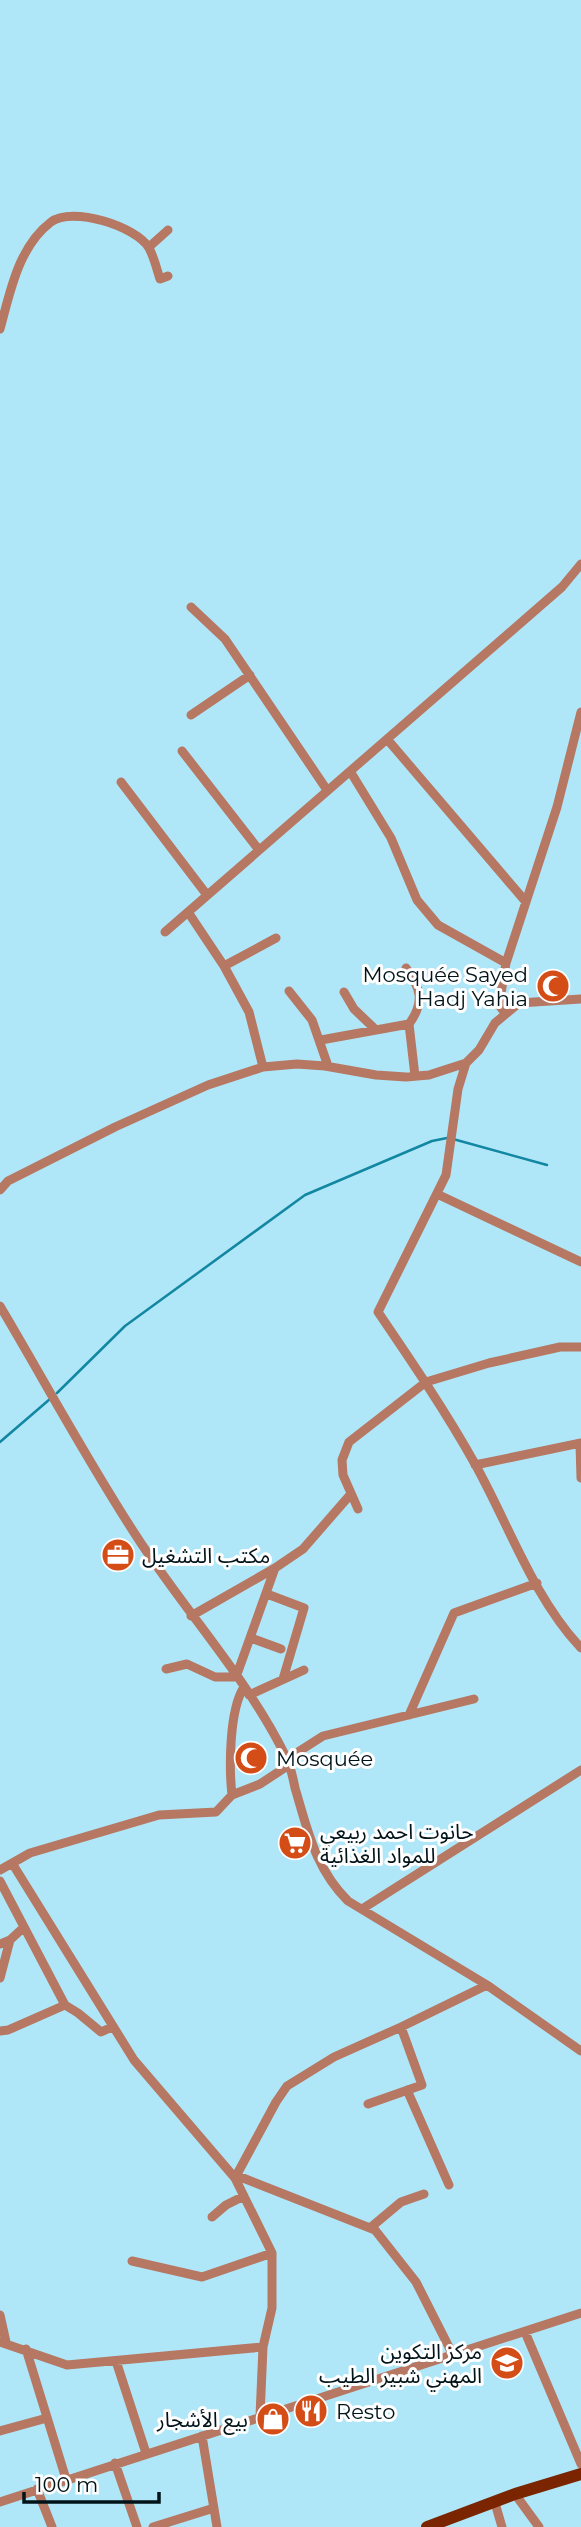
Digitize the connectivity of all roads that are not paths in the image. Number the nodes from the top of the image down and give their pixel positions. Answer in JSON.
{"nodes":[{"id":1,"x":168,"y":230,"type":"dead end"},
{"id":2,"x":149,"y":247,"type":"junction"},
{"id":3,"x":168,"y":276,"type":"dead end"},
{"id":4,"x":0,"y":329,"type":"edge"},
{"id":5,"x":581,"y":564,"type":"edge"},
{"id":6,"x":191,"y":607,"type":"dead end"},
{"id":7,"x":250,"y":675,"type":"junction"},
{"id":8,"x":581,"y":712,"type":"edge"},
{"id":9,"x":191,"y":715,"type":"dead end"},
{"id":10,"x":578,"y":737,"type":"edge"},
{"id":11,"x":387,"y":739,"type":"junction"},
{"id":12,"x":183,"y":751,"type":"dead end"},
{"id":13,"x":350,"y":771,"type":"junction"},
{"id":14,"x":121,"y":782,"type":"dead end"},
{"id":15,"x":327,"y":790,"type":"junction"},
{"id":16,"x":259,"y":850,"type":"junction"},
{"id":17,"x":206,"y":895,"type":"junction"},
{"id":18,"x":526,"y":902,"type":"junction"},
{"id":19,"x":188,"y":912,"type":"junction"},
{"id":20,"x":165,"y":932,"type":"dead end"},
{"id":21,"x":276,"y":938,"type":"dead end"},
{"id":22,"x":506,"y":963,"type":"junction"},
{"id":23,"x":224,"y":966,"type":"junction"},
{"id":24,"x":406,"y":968,"type":"dead end"},
{"id":25,"x":289,"y":991,"type":"dead end"},
{"id":26,"x":344,"y":992,"type":"dead end"},
{"id":27,"x":581,"y":999,"type":"edge"},
{"id":28,"x":505,"y":1013,"type":"junction"},
{"id":29,"x":410,"y":1024,"type":"junction"},
{"id":30,"x":376,"y":1030,"type":"junction"},
{"id":31,"x":321,"y":1040,"type":"junction"},
{"id":32,"x":466,"y":1063,"type":"junction"},
{"id":33,"x":328,"y":1066,"type":"junction"},
{"id":34,"x":263,"y":1067,"type":"junction"},
{"id":35,"x":415,"y":1076,"type":"junction"},
{"id":36,"x":0,"y":1190,"type":"edge"},
{"id":37,"x":437,"y":1194,"type":"junction"},
{"id":38,"x":581,"y":1262,"type":"edge"},
{"id":39,"x":0,"y":1306,"type":"edge"},
{"id":40,"x":581,"y":1347,"type":"edge"},
{"id":41,"x":426,"y":1382,"type":"junction"},
{"id":42,"x":580,"y":1443,"type":"edge"},
{"id":43,"x":475,"y":1465,"type":"junction"},
{"id":44,"x":581,"y":1478,"type":"edge"},
{"id":45,"x":350,"y":1495,"type":"junction"},
{"id":46,"x":358,"y":1509,"type":"dead end"},
{"id":47,"x":275,"y":1568,"type":"junction"},
{"id":48,"x":537,"y":1583,"type":"junction"},
{"id":49,"x":267,"y":1594,"type":"junction"},
{"id":50,"x":191,"y":1616,"type":"junction"},
{"id":51,"x":251,"y":1638,"type":"junction"},
{"id":52,"x":581,"y":1648,"type":"edge"},
{"id":53,"x":281,"y":1649,"type":"dead end"},
{"id":54,"x":166,"y":1669,"type":"dead end"},
{"id":55,"x":304,"y":1670,"type":"dead end"},
{"id":56,"x":236,"y":1677,"type":"junction"},
{"id":57,"x":284,"y":1679,"type":"junction"},
{"id":58,"x":247,"y":1691,"type":"junction"},
{"id":59,"x":474,"y":1699,"type":"dead end"},
{"id":60,"x":409,"y":1715,"type":"junction"},
{"id":61,"x":288,"y":1762,"type":"junction"},
{"id":62,"x":581,"y":1770,"type":"edge"},
{"id":63,"x":232,"y":1795,"type":"junction"},
{"id":64,"x":12,"y":1863,"type":"junction"},
{"id":65,"x":0,"y":1870,"type":"edge"},
{"id":66,"x":0,"y":1881,"type":"edge"},
{"id":67,"x":362,"y":1909,"type":"junction"},
{"id":68,"x":23,"y":1928,"type":"junction"},
{"id":69,"x":10,"y":1940,"type":"junction"},
{"id":70,"x":0,"y":1944,"type":"edge"},
{"id":71,"x":0,"y":1978,"type":"edge"},
{"id":72,"x":487,"y":1985,"type":"junction"},
{"id":73,"x":65,"y":2005,"type":"junction"},
{"id":74,"x":112,"y":2027,"type":"junction"},
{"id":75,"x":401,"y":2027,"type":"junction"},
{"id":76,"x":0,"y":2031,"type":"edge"},
{"id":77,"x":581,"y":2051,"type":"edge"},
{"id":78,"x":407,"y":2090,"type":"junction"},
{"id":79,"x":368,"y":2104,"type":"dead end"},
{"id":80,"x":237,"y":2177,"type":"junction"},
{"id":81,"x":449,"y":2185,"type":"dead end"},
{"id":82,"x":424,"y":2194,"type":"dead end"},
{"id":83,"x":244,"y":2196,"type":"junction"},
{"id":84,"x":212,"y":2217,"type":"dead end"},
{"id":85,"x":370,"y":2228,"type":"junction"},
{"id":86,"x":272,"y":2253,"type":"junction"},
{"id":87,"x":132,"y":2261,"type":"dead end"},
{"id":88,"x":581,"y":2313,"type":"edge"},
{"id":89,"x":0,"y":2315,"type":"edge"},
{"id":90,"x":525,"y":2332,"type":"junction"},
{"id":91,"x":3,"y":2342,"type":"edge"},
{"id":92,"x":263,"y":2347,"type":"junction"},
{"id":93,"x":26,"y":2349,"type":"junction"},
{"id":94,"x":453,"y":2355,"type":"junction"},
{"id":95,"x":116,"y":2361,"type":"junction"},
{"id":96,"x":261,"y":2416,"type":"junction"},
{"id":97,"x":47,"y":2418,"type":"junction"},
{"id":98,"x":0,"y":2431,"type":"edge"},
{"id":99,"x":202,"y":2436,"type":"junction"},
{"id":100,"x":146,"y":2454,"type":"junction"},
{"id":101,"x":115,"y":2463,"type":"junction"},
{"id":102,"x":581,"y":2464,"type":"edge"},
{"id":103,"x":581,"y":2474,"type":"edge"},
{"id":104,"x":66,"y":2479,"type":"junction"},
{"id":105,"x":37,"y":2489,"type":"junction"},
{"id":106,"x":515,"y":2494,"type":"junction"},
{"id":107,"x":0,"y":2500,"type":"edge"},
{"id":108,"x":495,"y":2503,"type":"junction"},
{"id":109,"x":214,"y":2508,"type":"junction"},
{"id":110,"x":431,"y":2526,"type":"edge"},
{"id":111,"x":52,"y":2527,"type":"edge"},
{"id":112,"x":137,"y":2527,"type":"edge"},
{"id":113,"x":153,"y":2527,"type":"edge"},
{"id":114,"x":217,"y":2527,"type":"edge"},
{"id":115,"x":502,"y":2527,"type":"edge"},
{"id":116,"x":539,"y":2527,"type":"edge"}],
"edges":[{"from":1,"to":2,"type":"street"},
{"from":2,"to":3,"type":"street"},
{"from":2,"to":4,"type":"street"},
{"from":5,"to":11,"type":"street"},
{"from":6,"to":7,"type":"street"},
{"from":7,"to":9,"type":"street"},
{"from":7,"to":15,"type":"street"},
{"from":8,"to":10,"type":"street"},
{"from":10,"to":18,"type":"street"},
{"from":11,"to":13,"type":"street"},
{"from":11,"to":18,"type":"street"},
{"from":12,"to":16,"type":"street"},
{"from":13,"to":15,"type":"street"},
{"from":13,"to":22,"type":"street"},
{"from":14,"to":17,"type":"street"},
{"from":15,"to":16,"type":"street"},
{"from":16,"to":17,"type":"street"},
{"from":17,"to":19,"type":"street"},
{"from":18,"to":22,"type":"street"},
{"from":19,"to":20,"type":"street"},
{"from":19,"to":23,"type":"street"},
{"from":21,"to":23,"type":"street"},
{"from":22,"to":28,"type":"street"},
{"from":23,"to":34,"type":"street"},
{"from":24,"to":29,"type":"street"},
{"from":25,"to":31,"type":"street"},
{"from":26,"to":30,"type":"street"},
{"from":27,"to":28,"type":"street"},
{"from":28,"to":32,"type":"street"},
{"from":29,"to":30,"type":"street"},
{"from":29,"to":35,"type":"street"},
{"from":30,"to":31,"type":"street"},
{"from":31,"to":33,"type":"street"},
{"from":32,"to":35,"type":"street"},
{"from":32,"to":37,"type":"street"},
{"from":33,"to":34,"type":"street"},
{"from":33,"to":35,"type":"street"},
{"from":34,"to":36,"type":"street"},
{"from":37,"to":38,"type":"street"},
{"from":37,"to":41,"type":"street"},
{"from":39,"to":50,"type":"street"},
{"from":40,"to":41,"type":"street"},
{"from":41,"to":43,"type":"street"},
{"from":41,"to":45,"type":"street"},
{"from":42,"to":43,"type":"street"},
{"from":42,"to":44,"type":"street"},
{"from":43,"to":48,"type":"street"},
{"from":45,"to":46,"type":"street"},
{"from":45,"to":47,"type":"street"},
{"from":47,"to":49,"type":"street"},
{"from":47,"to":50,"type":"street"},
{"from":48,"to":52,"type":"street"},
{"from":48,"to":60,"type":"street"},
{"from":49,"to":51,"type":"street"},
{"from":49,"to":57,"type":"street"},
{"from":50,"to":56,"type":"street"},
{"from":51,"to":53,"type":"street"},
{"from":51,"to":56,"type":"street"},
{"from":54,"to":56,"type":"street"},
{"from":55,"to":57,"type":"street"},
{"from":56,"to":58,"type":"street"},
{"from":57,"to":58,"type":"street"},
{"from":58,"to":61,"type":"street"},
{"from":58,"to":63,"type":"street"},
{"from":59,"to":60,"type":"street"},
{"from":60,"to":61,"type":"street"},
{"from":61,"to":63,"type":"street"},
{"from":61,"to":67,"type":"street"},
{"from":62,"to":67,"type":"street"},
{"from":63,"to":64,"type":"street"},
{"from":64,"to":65,"type":"street"},
{"from":64,"to":74,"type":"street"},
{"from":66,"to":68,"type":"street"},
{"from":67,"to":72,"type":"street"},
{"from":68,"to":69,"type":"street"},
{"from":68,"to":73,"type":"street"},
{"from":69,"to":70,"type":"street"},
{"from":69,"to":71,"type":"street"},
{"from":72,"to":75,"type":"street"},
{"from":72,"to":77,"type":"street"},
{"from":73,"to":74,"type":"street"},
{"from":73,"to":76,"type":"street"},
{"from":74,"to":80,"type":"street"},
{"from":75,"to":78,"type":"street"},
{"from":75,"to":80,"type":"street"},
{"from":78,"to":79,"type":"street"},
{"from":78,"to":81,"type":"street"},
{"from":80,"to":83,"type":"street"},
{"from":80,"to":85,"type":"street"},
{"from":82,"to":85,"type":"street"},
{"from":83,"to":84,"type":"street"},
{"from":83,"to":86,"type":"street"},
{"from":85,"to":94,"type":"street"},
{"from":86,"to":87,"type":"street"},
{"from":86,"to":92,"type":"street"},
{"from":88,"to":90,"type":"street"},
{"from":89,"to":91,"type":"street"},
{"from":90,"to":94,"type":"street"},
{"from":90,"to":102,"type":"street"},
{"from":91,"to":93,"type":"street"},
{"from":92,"to":95,"type":"street"},
{"from":92,"to":96,"type":"street"},
{"from":93,"to":95,"type":"street"},
{"from":93,"to":97,"type":"street"},
{"from":94,"to":96,"type":"street"},
{"from":95,"to":100,"type":"street"},
{"from":96,"to":99,"type":"street"},
{"from":97,"to":98,"type":"street"},
{"from":97,"to":104,"type":"street"},
{"from":99,"to":100,"type":"street"},
{"from":99,"to":109,"type":"street"},
{"from":100,"to":101,"type":"street"},
{"from":101,"to":104,"type":"street"},
{"from":101,"to":112,"type":"street"},
{"from":103,"to":106,"type":"main road"},
{"from":104,"to":105,"type":"street"},
{"from":105,"to":107,"type":"street"},
{"from":105,"to":111,"type":"street"},
{"from":106,"to":108,"type":"main road"},
{"from":106,"to":116,"type":"street"},
{"from":108,"to":110,"type":"main road"},
{"from":108,"to":115,"type":"street"},
{"from":109,"to":113,"type":"street"},
{"from":109,"to":114,"type":"street"}]}
